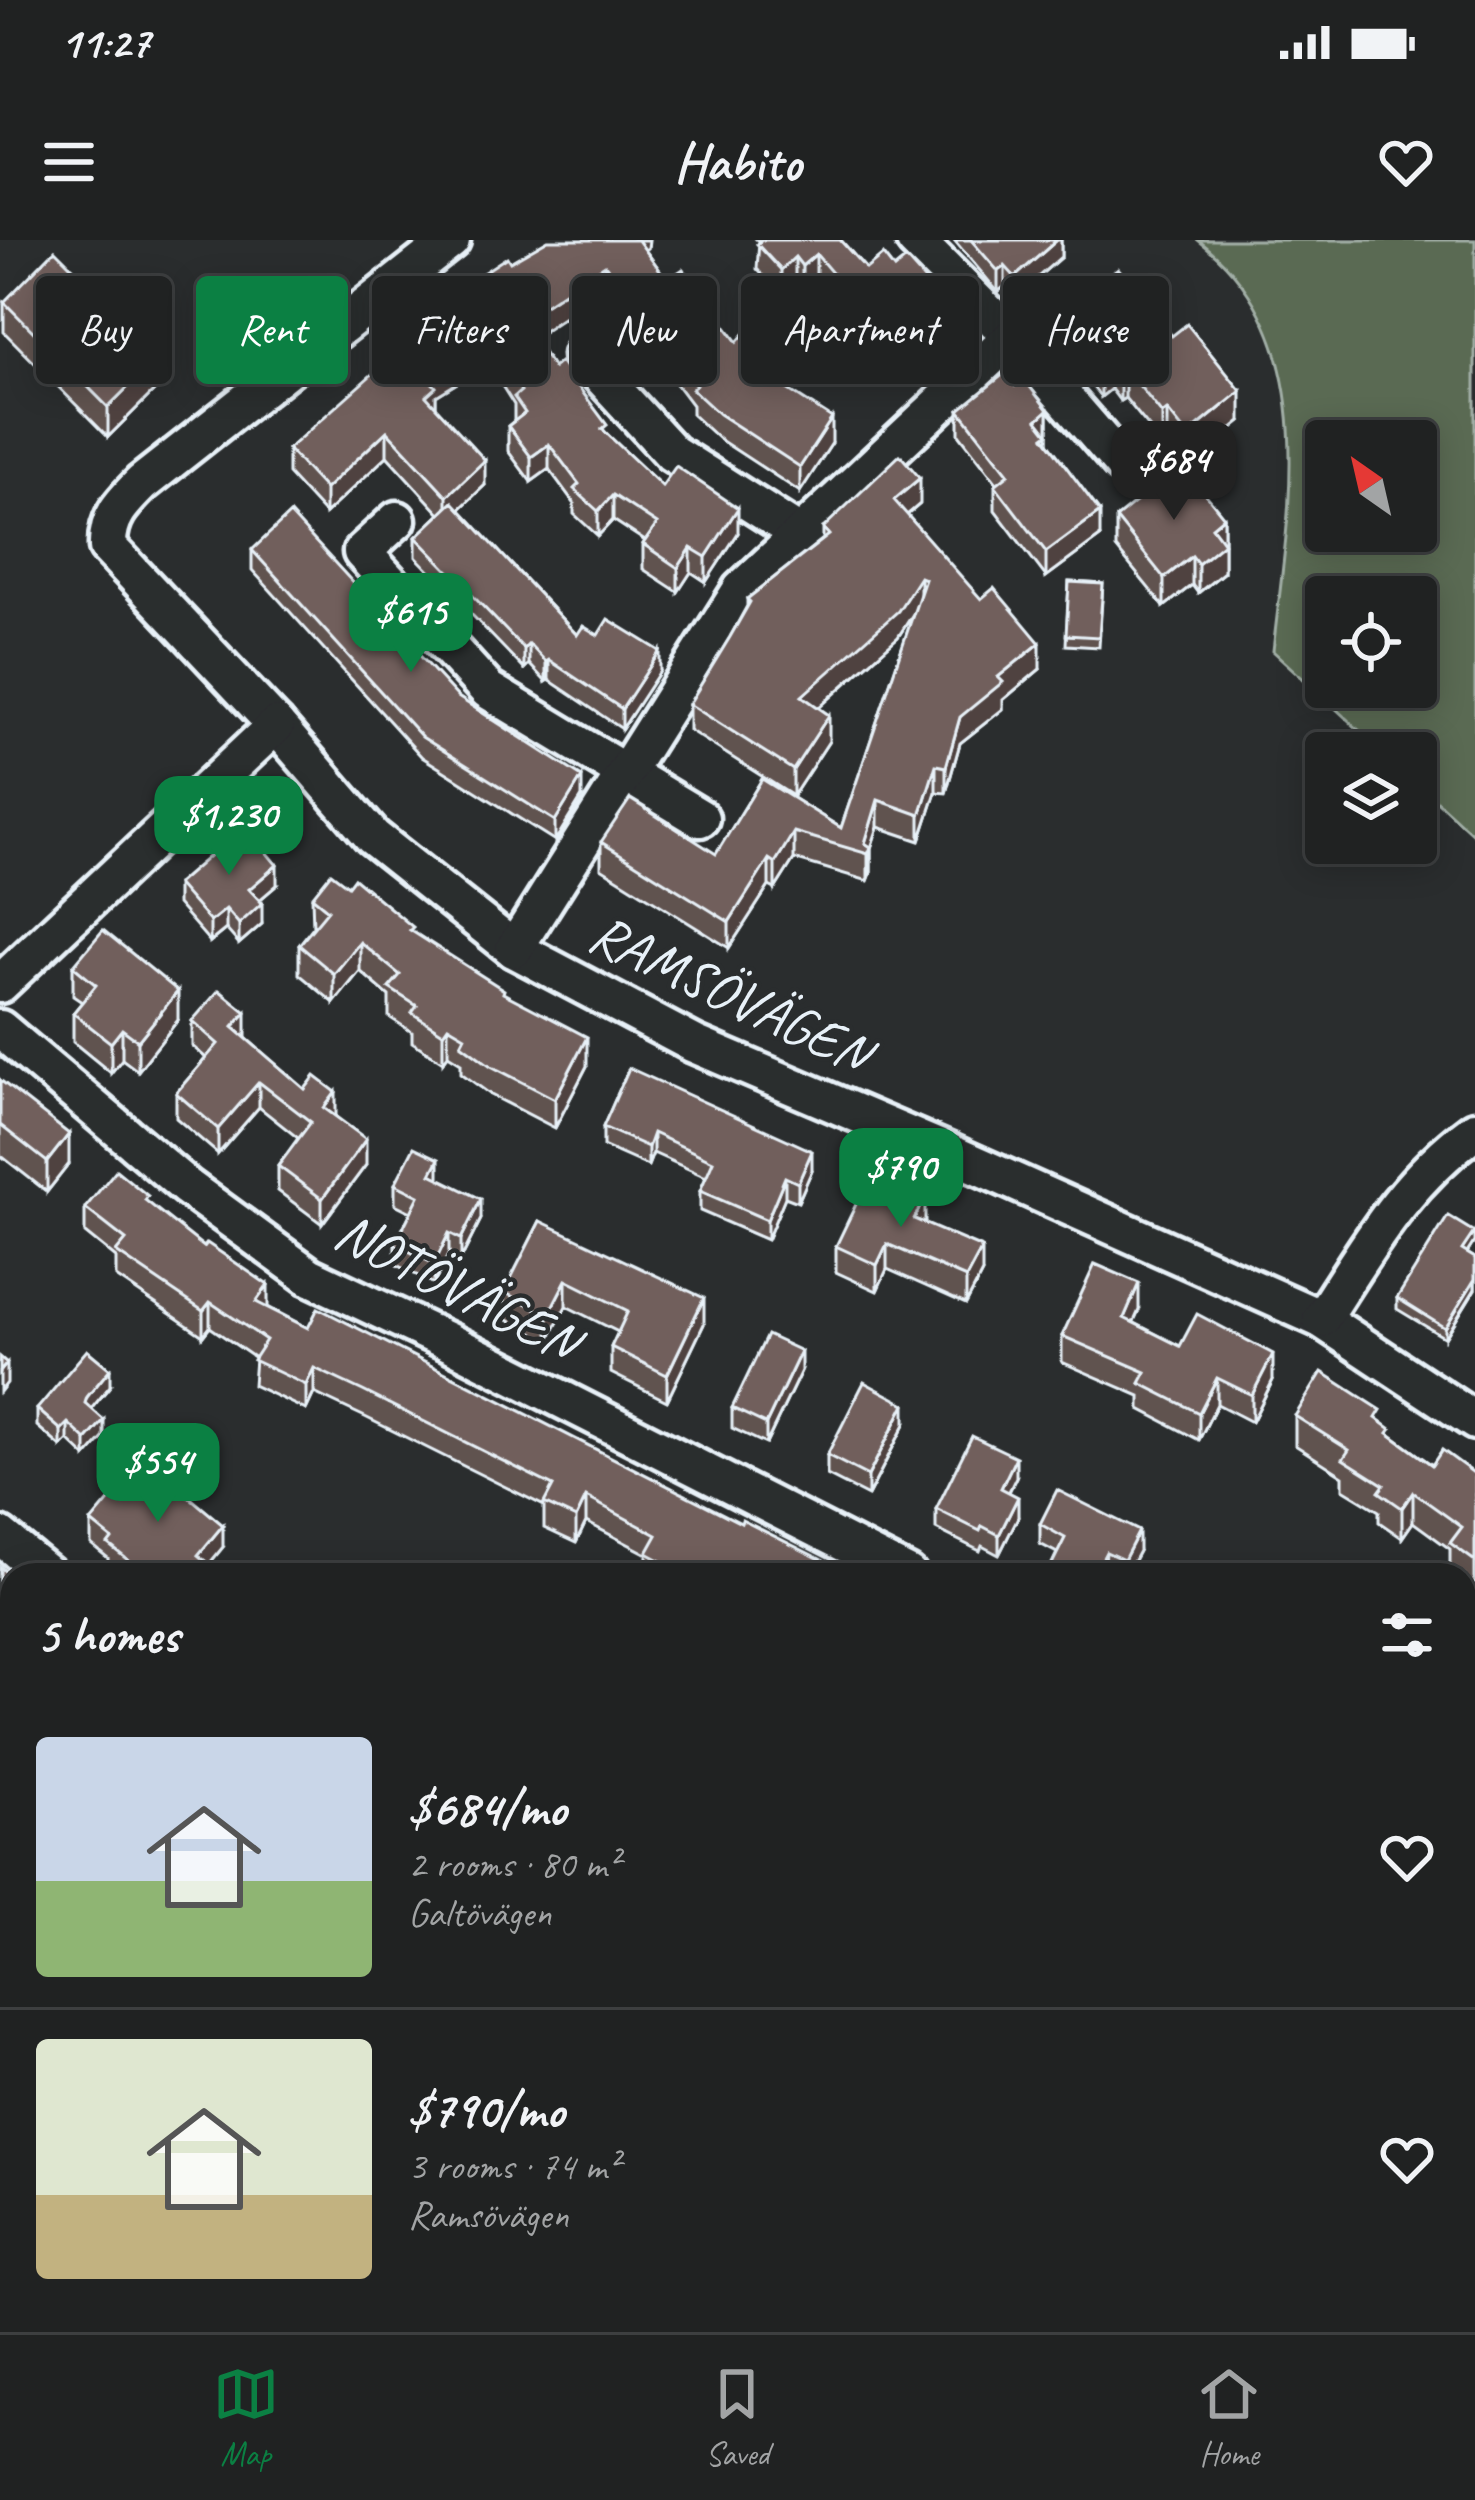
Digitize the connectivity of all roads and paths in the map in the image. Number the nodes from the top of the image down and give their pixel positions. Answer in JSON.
{"nodes":[{"id":1,"x":451,"y":240,"type":"edge"},
{"id":2,"x":915,"y":240,"type":"edge"},
{"id":3,"x":1003,"y":328,"type":"edge"},
{"id":4,"x":1003,"y":345,"type":"edge"},
{"id":5,"x":608,"y":384,"type":"edge"},
{"id":6,"x":1053,"y":384,"type":"edge"},
{"id":7,"x":1122,"y":464,"type":"dead end"},
{"id":8,"x":397,"y":520,"type":"dead end"},
{"id":9,"x":801,"y":535,"type":"junction"},
{"id":10,"x":276,"y":725,"type":"junction"},
{"id":11,"x":623,"y":772,"type":"junction"},
{"id":12,"x":700,"y":818,"type":"dead end"},
{"id":13,"x":514,"y":949,"type":"junction"},
{"id":14,"x":0,"y":984,"type":"edge"},
{"id":15,"x":0,"y":1029,"type":"edge"},
{"id":16,"x":1475,"y":1130,"type":"edge"},
{"id":17,"x":1321,"y":1319,"type":"junction"},
{"id":18,"x":1475,"y":1421,"type":"edge"},
{"id":19,"x":0,"y":1536,"type":"edge"},
{"id":20,"x":33,"y":1563,"type":"edge"},
{"id":21,"x":884,"y":1563,"type":"edge"}],
"edges":[{"from":1,"to":10,"type":"street","name":"RAMSÖVÄGEN"},
{"from":2,"to":3,"type":"street"},
{"from":4,"to":9,"type":"street"},
{"from":5,"to":9,"type":"street"},
{"from":6,"to":7,"type":"street"},
{"from":8,"to":11,"type":"street"},
{"from":9,"to":11,"type":"street"},
{"from":10,"to":13,"type":"street","name":"RAMSÖVÄGEN"},
{"from":10,"to":14,"type":"street"},
{"from":11,"to":12,"type":"street"},
{"from":11,"to":13,"type":"street"},
{"from":13,"to":17,"type":"street","name":"RAMSÖVÄGEN"},
{"from":15,"to":21,"type":"street","name":"NOTÖVÄGEN"},
{"from":16,"to":17,"type":"street"},
{"from":17,"to":18,"type":"street","name":"RAMSÖVÄGEN"},
{"from":19,"to":20,"type":"street"}]}
